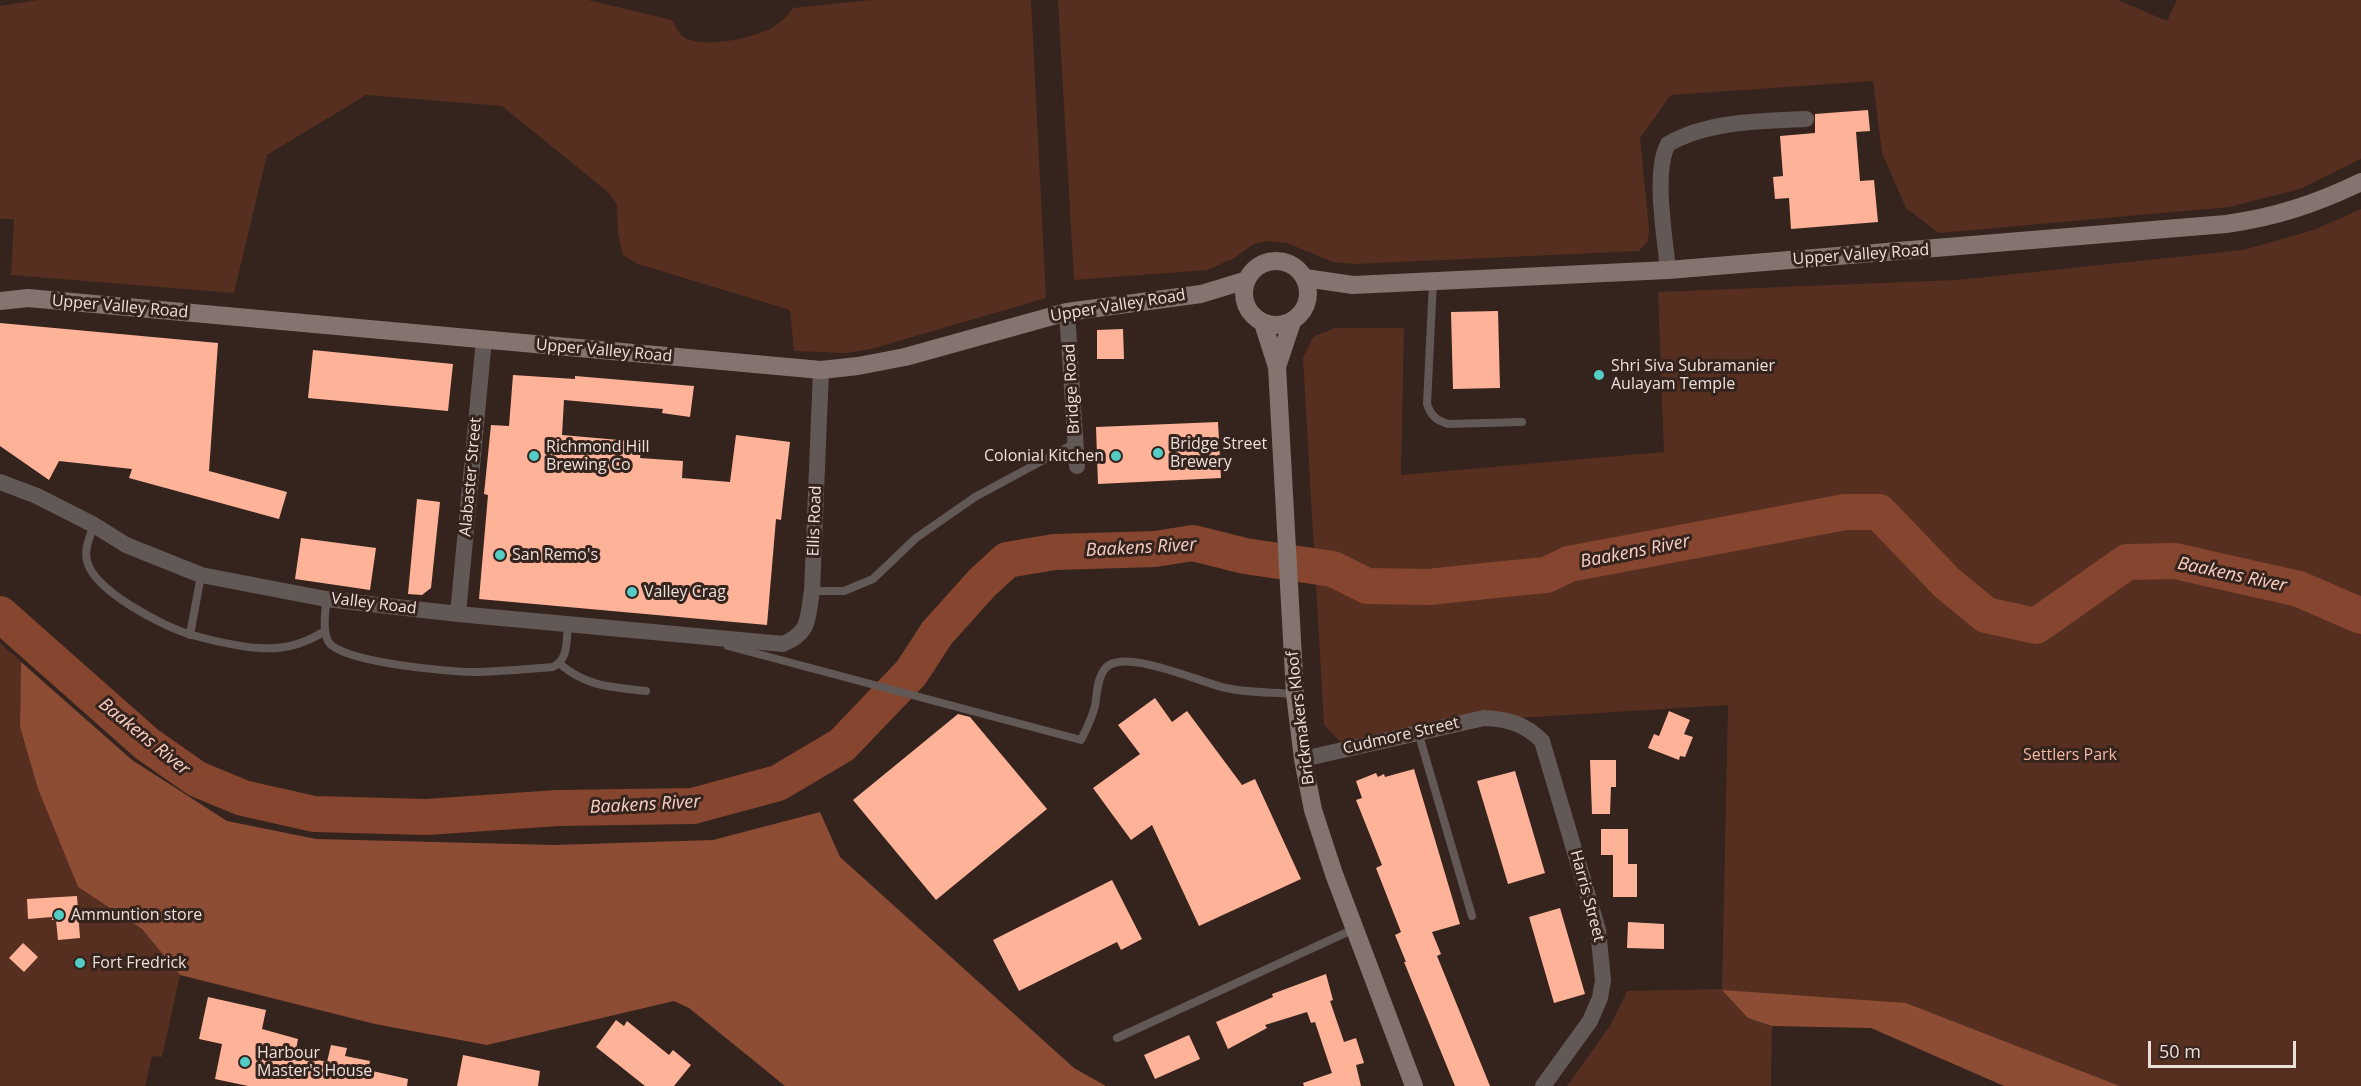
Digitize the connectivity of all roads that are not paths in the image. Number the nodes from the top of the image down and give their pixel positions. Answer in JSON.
{"nodes":[{"id":1,"x":1806,"y":119,"type":"dead end"},
{"id":2,"x":2361,"y":182,"type":"edge"},
{"id":3,"x":1668,"y":270,"type":"junction"},
{"id":4,"x":1305,"y":278,"type":"junction"},
{"id":5,"x":1247,"y":280,"type":"junction"},
{"id":6,"x":1433,"y":282,"type":"junction"},
{"id":7,"x":1353,"y":285,"type":"junction"},
{"id":8,"x":1201,"y":294,"type":"junction"},
{"id":9,"x":1308,"y":300,"type":"junction"},
{"id":10,"x":0,"y":301,"type":"edge"},
{"id":11,"x":1246,"y":305,"type":"junction"},
{"id":12,"x":1067,"y":312,"type":"junction"},
{"id":13,"x":1292,"y":322,"type":"junction"},
{"id":14,"x":1263,"y":323,"type":"junction"},
{"id":15,"x":484,"y":339,"type":"junction"},
{"id":16,"x":1277,"y":368,"type":"junction"},
{"id":17,"x":821,"y":370,"type":"junction"},
{"id":18,"x":1522,"y":422,"type":"dead end"},
{"id":19,"x":1075,"y":443,"type":"junction"},
{"id":20,"x":1077,"y":466,"type":"dead end"},
{"id":21,"x":0,"y":482,"type":"edge"},
{"id":22,"x":94,"y":525,"type":"junction"},
{"id":23,"x":201,"y":575,"type":"junction"},
{"id":24,"x":812,"y":591,"type":"junction"},
{"id":25,"x":326,"y":599,"type":"junction"},
{"id":26,"x":458,"y":614,"type":"junction"},
{"id":27,"x":568,"y":625,"type":"junction"},
{"id":28,"x":325,"y":632,"type":"junction"},
{"id":29,"x":190,"y":635,"type":"junction"},
{"id":30,"x":696,"y":637,"type":"junction"},
{"id":31,"x":769,"y":644,"type":"joint"},
{"id":32,"x":560,"y":664,"type":"junction"},
{"id":33,"x":646,"y":691,"type":"dead end"},
{"id":34,"x":1295,"y":694,"type":"junction"},
{"id":35,"x":1501,"y":719,"type":"joint"},
{"id":36,"x":1418,"y":732,"type":"junction"},
{"id":37,"x":1303,"y":759,"type":"junction"},
{"id":38,"x":1472,"y":916,"type":"dead end"},
{"id":39,"x":1354,"y":929,"type":"junction"},
{"id":40,"x":1117,"y":1038,"type":"dead end"},
{"id":41,"x":1414,"y":1086,"type":"edge"},
{"id":42,"x":1543,"y":1086,"type":"edge"}],
"edges":[{"from":1,"to":3,"type":"street"},
{"from":2,"to":3,"type":"street","name":"Upper Valley Road"},
{"from":3,"to":6,"type":"street","name":"Upper Valley Road"},
{"from":4,"to":5,"type":"street"},
{"from":4,"to":7,"type":"street","name":"Upper Valley Road"},
{"from":4,"to":9,"type":"street"},
{"from":5,"to":8,"type":"street","name":"Upper Valley Road"},
{"from":5,"to":11,"type":"street"},
{"from":6,"to":7,"type":"street","name":"Upper Valley Road"},
{"from":6,"to":18,"type":"lane"},
{"from":7,"to":9,"type":"street","name":"Upper Valley Road"},
{"from":8,"to":11,"type":"street","name":"Upper Valley Road"},
{"from":8,"to":12,"type":"street","name":"Upper Valley Road"},
{"from":9,"to":13,"type":"street"},
{"from":10,"to":15,"type":"street","name":"Upper Valley Road"},
{"from":11,"to":14,"type":"street"},
{"from":12,"to":17,"type":"street","name":"Upper Valley Road"},
{"from":12,"to":19,"type":"street","name":"Bridge Road"},
{"from":13,"to":14,"type":"street"},
{"from":13,"to":16,"type":"street","name":"Brickmakers Kloof"},
{"from":14,"to":16,"type":"street","name":"Brickmakers Kloof"},
{"from":15,"to":17,"type":"street","name":"Upper Valley Road"},
{"from":15,"to":26,"type":"street","name":"Alabaster Street"},
{"from":16,"to":34,"type":"street","name":"Brickmakers Kloof"},
{"from":17,"to":24,"type":"street","name":"Ellis Road"},
{"from":19,"to":20,"type":"street","name":"Bridge Road"},
{"from":19,"to":24,"type":"lane"},
{"from":21,"to":22,"type":"street","name":"Valley Road"},
{"from":22,"to":23,"type":"street","name":"Valley Road"},
{"from":22,"to":29,"type":"lane"},
{"from":23,"to":25,"type":"street","name":"Valley Road"},
{"from":23,"to":29,"type":"lane"},
{"from":24,"to":31,"type":"street","name":"Ellis Road"},
{"from":25,"to":26,"type":"street","name":"Valley Road"},
{"from":25,"to":28,"type":"lane"},
{"from":26,"to":27,"type":"street","name":"Valley Road"},
{"from":27,"to":30,"type":"street","name":"Valley Road"},
{"from":27,"to":32,"type":"lane"},
{"from":28,"to":29,"type":"lane"},
{"from":28,"to":32,"type":"lane"},
{"from":30,"to":31,"type":"street","name":"Valley Road"},
{"from":30,"to":34,"type":"lane"},
{"from":32,"to":33,"type":"lane"},
{"from":34,"to":37,"type":"street","name":"Brickmakers Kloof"},
{"from":35,"to":36,"type":"street","name":"Cudmore Street"},
{"from":35,"to":42,"type":"street","name":"Harris Street"},
{"from":36,"to":37,"type":"street","name":"Cudmore Street"},
{"from":36,"to":38,"type":"lane"},
{"from":37,"to":39,"type":"street","name":"Brickmakers Kloof"},
{"from":39,"to":40,"type":"lane"},
{"from":39,"to":41,"type":"street","name":"Brickmakers Kloof"}]}
